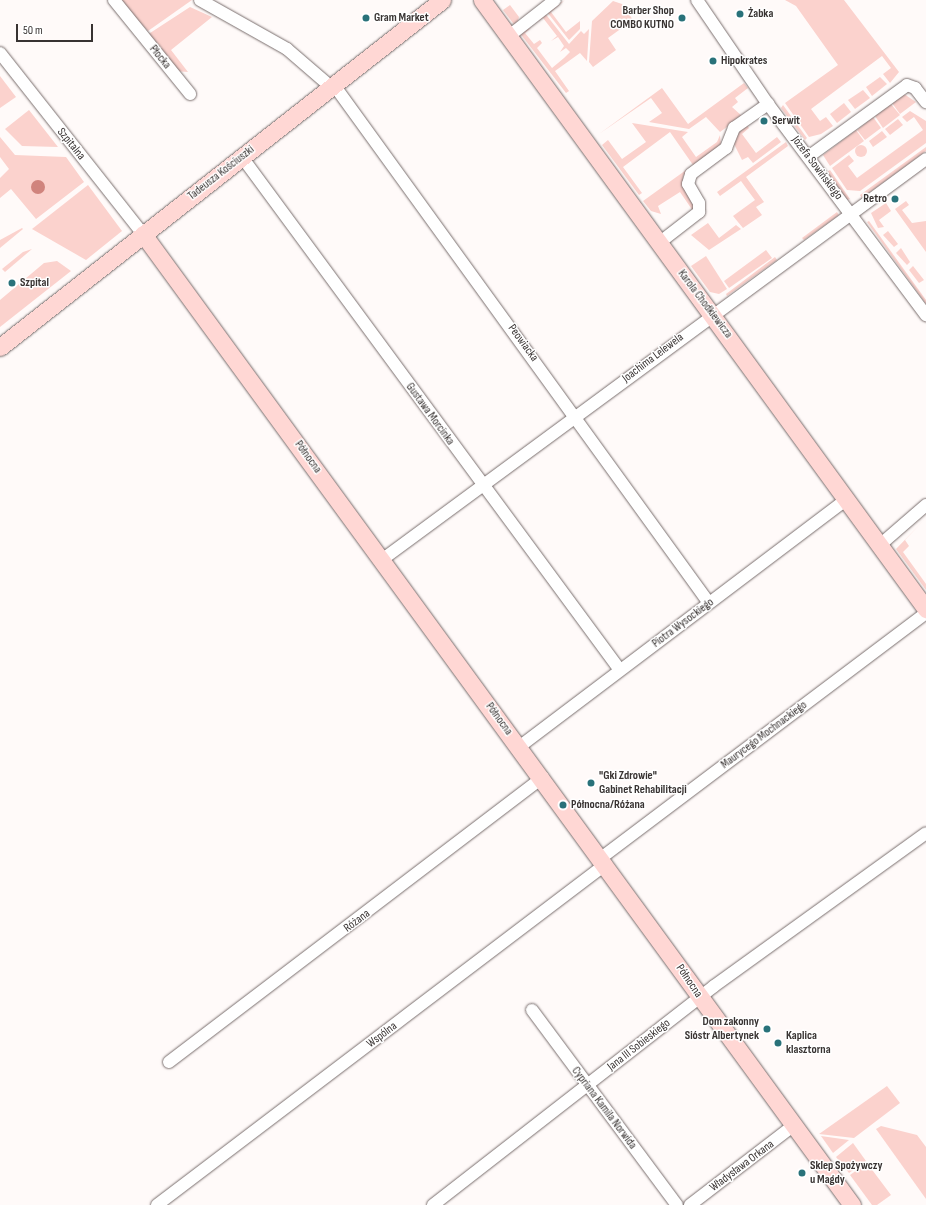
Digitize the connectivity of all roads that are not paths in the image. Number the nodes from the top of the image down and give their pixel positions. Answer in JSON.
{"nodes":[{"id":1,"x":114,"y":0,"type":"edge"},
{"id":2,"x":200,"y":0,"type":"edge"},
{"id":3,"x":482,"y":0,"type":"edge"},
{"id":4,"x":555,"y":0,"type":"edge"},
{"id":5,"x":697,"y":0,"type":"edge"},
{"id":6,"x":434,"y":2,"type":"edge"},
{"id":7,"x":509,"y":36,"type":"junction"},
{"id":8,"x":0,"y":53,"type":"edge"},
{"id":9,"x":332,"y":86,"type":"junction"},
{"id":10,"x":190,"y":94,"type":"dead end"},
{"id":11,"x":926,"y":102,"type":"edge"},
{"id":12,"x":768,"y":104,"type":"junction"},
{"id":13,"x":242,"y":157,"type":"junction"},
{"id":14,"x":808,"y":157,"type":"junction"},
{"id":15,"x":926,"y":160,"type":"edge"},
{"id":16,"x":853,"y":214,"type":"junction"},
{"id":17,"x":143,"y":234,"type":"junction"},
{"id":18,"x":659,"y":243,"type":"junction"},
{"id":19,"x":713,"y":313,"type":"junction"},
{"id":20,"x":926,"y":315,"type":"edge"},
{"id":21,"x":0,"y":347,"type":"edge"},
{"id":22,"x":576,"y":416,"type":"junction"},
{"id":23,"x":482,"y":485,"type":"junction"},
{"id":24,"x":846,"y":500,"type":"junction"},
{"id":25,"x":926,"y":505,"type":"edge"},
{"id":26,"x":880,"y":545,"type":"junction"},
{"id":27,"x":383,"y":559,"type":"junction"},
{"id":28,"x":709,"y":603,"type":"junction"},
{"id":29,"x":926,"y":609,"type":"edge"},
{"id":30,"x":926,"y":613,"type":"edge"},
{"id":31,"x":620,"y":670,"type":"junction"},
{"id":32,"x":519,"y":747,"type":"junction"},
{"id":33,"x":542,"y":777,"type":"junction"},
{"id":34,"x":926,"y":833,"type":"edge"},
{"id":35,"x":604,"y":861,"type":"junction"},
{"id":36,"x":699,"y":997,"type":"junction"},
{"id":37,"x":532,"y":1010,"type":"dead end"},
{"id":38,"x":169,"y":1062,"type":"dead end"},
{"id":39,"x":587,"y":1085,"type":"junction"},
{"id":40,"x":793,"y":1126,"type":"junction"},
{"id":41,"x":157,"y":1205,"type":"edge"},
{"id":42,"x":433,"y":1205,"type":"edge"},
{"id":43,"x":677,"y":1205,"type":"edge"},
{"id":44,"x":690,"y":1205,"type":"edge"},
{"id":45,"x":852,"y":1205,"type":"edge"}],
"edges":[{"from":1,"to":10,"type":"street","name":"Płocka"},
{"from":2,"to":9,"type":"street","name":"Peowiacka"},
{"from":3,"to":7,"type":"street","name":"Karola Chodkiewicza"},
{"from":4,"to":7,"type":"street"},
{"from":5,"to":12,"type":"street","name":"Józefa Sowińskiego"},
{"from":6,"to":9,"type":"street","name":"Tadeusza Kościuszki"},
{"from":7,"to":18,"type":"street","name":"Karola Chodkiewicza"},
{"from":8,"to":17,"type":"street","name":"Szpitalna"},
{"from":9,"to":13,"type":"street","name":"Tadeusza Kościuszki"},
{"from":9,"to":22,"type":"street","name":"Peowiacka"},
{"from":11,"to":14,"type":"street"},
{"from":12,"to":14,"type":"street","name":"Józefa Sowińskiego"},
{"from":12,"to":18,"type":"street"},
{"from":13,"to":17,"type":"street","name":"Tadeusza Kościuszki"},
{"from":13,"to":23,"type":"street","name":"Gustawa Morcinka"},
{"from":14,"to":16,"type":"street","name":"Józefa Sowińskiego"},
{"from":15,"to":16,"type":"street","name":"Joachima Lelewela"},
{"from":16,"to":19,"type":"street","name":"Joachima Lelewela"},
{"from":16,"to":20,"type":"street","name":"Józefa Sowińskiego"},
{"from":17,"to":21,"type":"street","name":"Tadeusza Kościuszki"},
{"from":17,"to":27,"type":"street","name":"Północna"},
{"from":18,"to":19,"type":"street","name":"Karola Chodkiewicza"},
{"from":19,"to":22,"type":"street","name":"Joachima Lelewela"},
{"from":19,"to":24,"type":"street","name":"Karola Chodkiewicza"},
{"from":22,"to":23,"type":"street","name":"Joachima Lelewela"},
{"from":22,"to":28,"type":"street","name":"Peowiacka"},
{"from":23,"to":27,"type":"street","name":"Joachima Lelewela"},
{"from":23,"to":31,"type":"street","name":"Gustawa Morcinka"},
{"from":24,"to":26,"type":"street","name":"Karola Chodkiewicza"},
{"from":24,"to":28,"type":"street","name":"Piotra Wysockiego"},
{"from":25,"to":26,"type":"street"},
{"from":26,"to":29,"type":"street","name":"Karola Chodkiewicza"},
{"from":27,"to":32,"type":"street","name":"Północna"},
{"from":28,"to":31,"type":"street","name":"Piotra Wysockiego"},
{"from":30,"to":35,"type":"street","name":"Maurycego Mochnackiego"},
{"from":31,"to":32,"type":"street","name":"Piotra Wysockiego"},
{"from":32,"to":33,"type":"street","name":"Północna"},
{"from":33,"to":35,"type":"street","name":"Północna"},
{"from":33,"to":38,"type":"street","name":"Różana"},
{"from":34,"to":36,"type":"street","name":"Jana III Sobieskiego"},
{"from":35,"to":36,"type":"street","name":"Północna"},
{"from":35,"to":41,"type":"street","name":"Wspólna"},
{"from":36,"to":39,"type":"street","name":"Jana III Sobieskiego"},
{"from":36,"to":40,"type":"street","name":"Północna"},
{"from":37,"to":39,"type":"street","name":"Cypriana Kamila Norwida"},
{"from":39,"to":42,"type":"street","name":"Jana III Sobieskiego"},
{"from":39,"to":43,"type":"street","name":"Cypriana Kamila Norwida"},
{"from":40,"to":44,"type":"street","name":"Władysława Orkana"},
{"from":40,"to":45,"type":"street","name":"Północna"}]}
